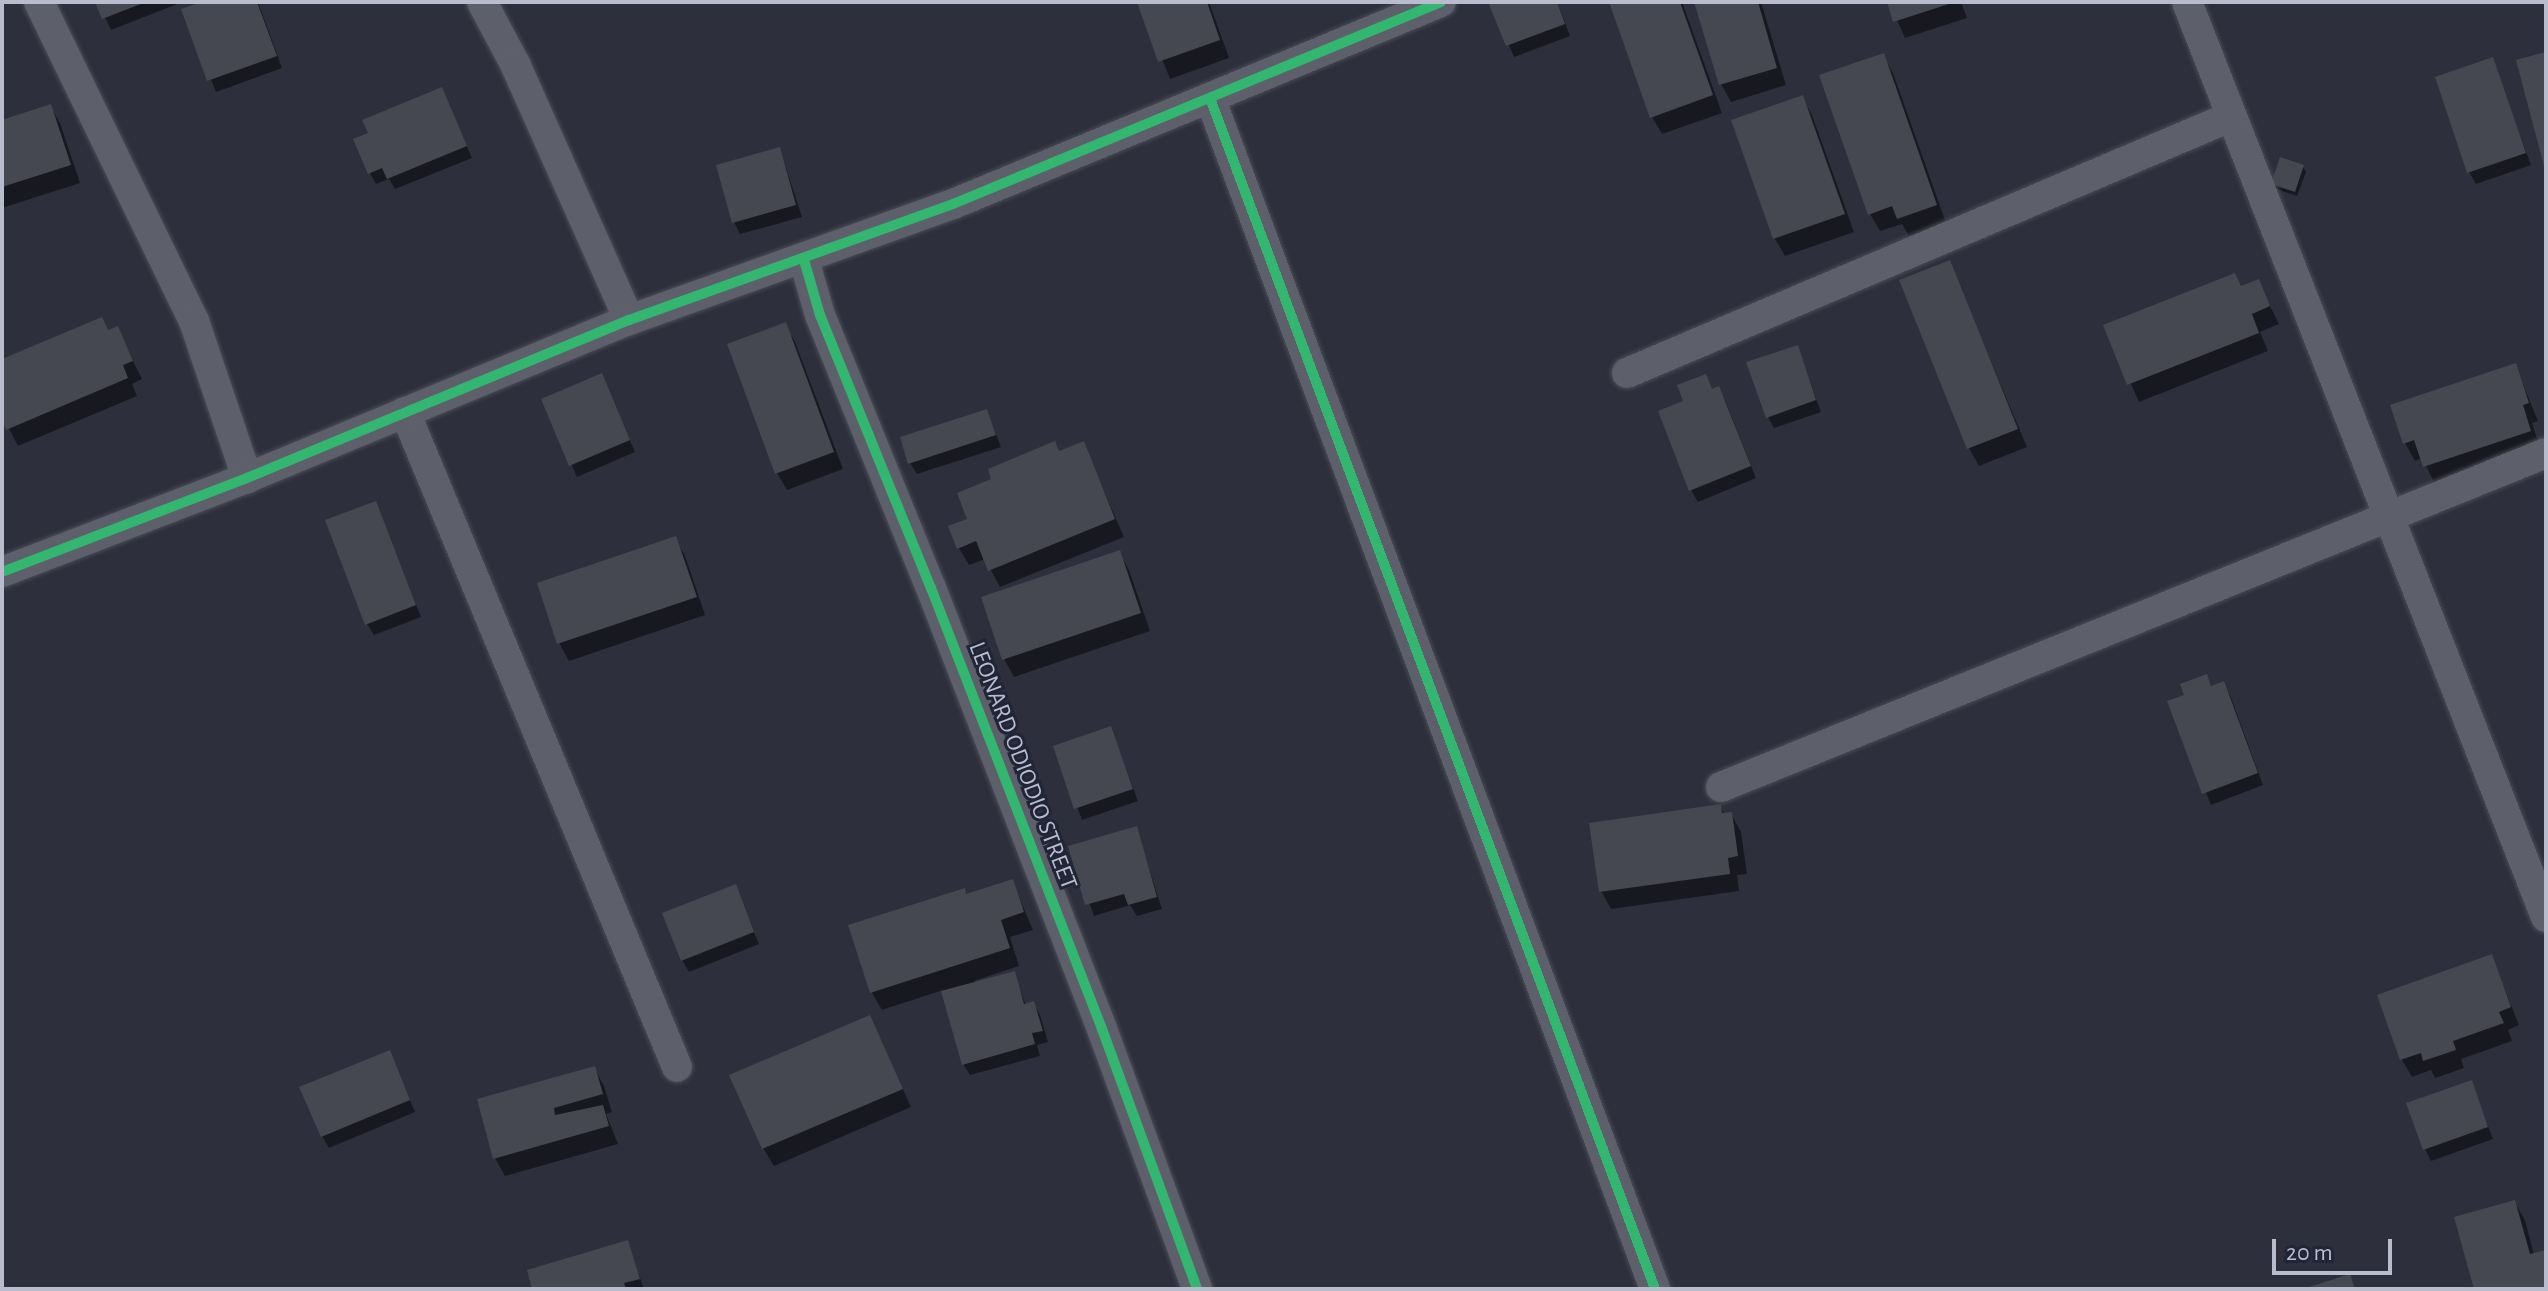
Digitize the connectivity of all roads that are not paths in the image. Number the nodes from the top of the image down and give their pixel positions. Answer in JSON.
{"nodes":[{"id":1,"x":39,"y":2,"type":"edge"},
{"id":2,"x":482,"y":2,"type":"edge"},
{"id":3,"x":1441,"y":2,"type":"edge"},
{"id":4,"x":2187,"y":2,"type":"edge"},
{"id":5,"x":1376,"y":14,"type":"edge"},
{"id":6,"x":1210,"y":98,"type":"junction"},
{"id":7,"x":2230,"y":117,"type":"junction"},
{"id":8,"x":804,"y":260,"type":"junction"},
{"id":9,"x":629,"y":320,"type":"junction"},
{"id":10,"x":1627,"y":373,"type":"dead end"},
{"id":11,"x":405,"y":412,"type":"junction"},
{"id":12,"x":2546,"y":453,"type":"edge"},
{"id":13,"x":247,"y":478,"type":"junction"},
{"id":14,"x":2390,"y":514,"type":"junction"},
{"id":15,"x":2,"y":572,"type":"edge"},
{"id":16,"x":1721,"y":787,"type":"dead end"},
{"id":17,"x":2546,"y":917,"type":"edge"},
{"id":18,"x":677,"y":1067,"type":"dead end"},
{"id":19,"x":1197,"y":1289,"type":"edge"},
{"id":20,"x":1655,"y":1289,"type":"edge"}],
"edges":[{"from":1,"to":13,"type":"street"},
{"from":2,"to":9,"type":"street"},
{"from":3,"to":5,"type":"street"},
{"from":4,"to":7,"type":"street"},
{"from":5,"to":6,"type":"street"},
{"from":6,"to":8,"type":"street"},
{"from":6,"to":20,"type":"street"},
{"from":7,"to":10,"type":"street"},
{"from":7,"to":14,"type":"street"},
{"from":8,"to":9,"type":"street"},
{"from":8,"to":19,"type":"street","name":"LEONARD ODIODIO STREET"},
{"from":9,"to":11,"type":"street"},
{"from":11,"to":13,"type":"street"},
{"from":11,"to":18,"type":"street"},
{"from":12,"to":14,"type":"street"},
{"from":13,"to":15,"type":"street"},
{"from":14,"to":16,"type":"street"},
{"from":14,"to":17,"type":"street"}]}
